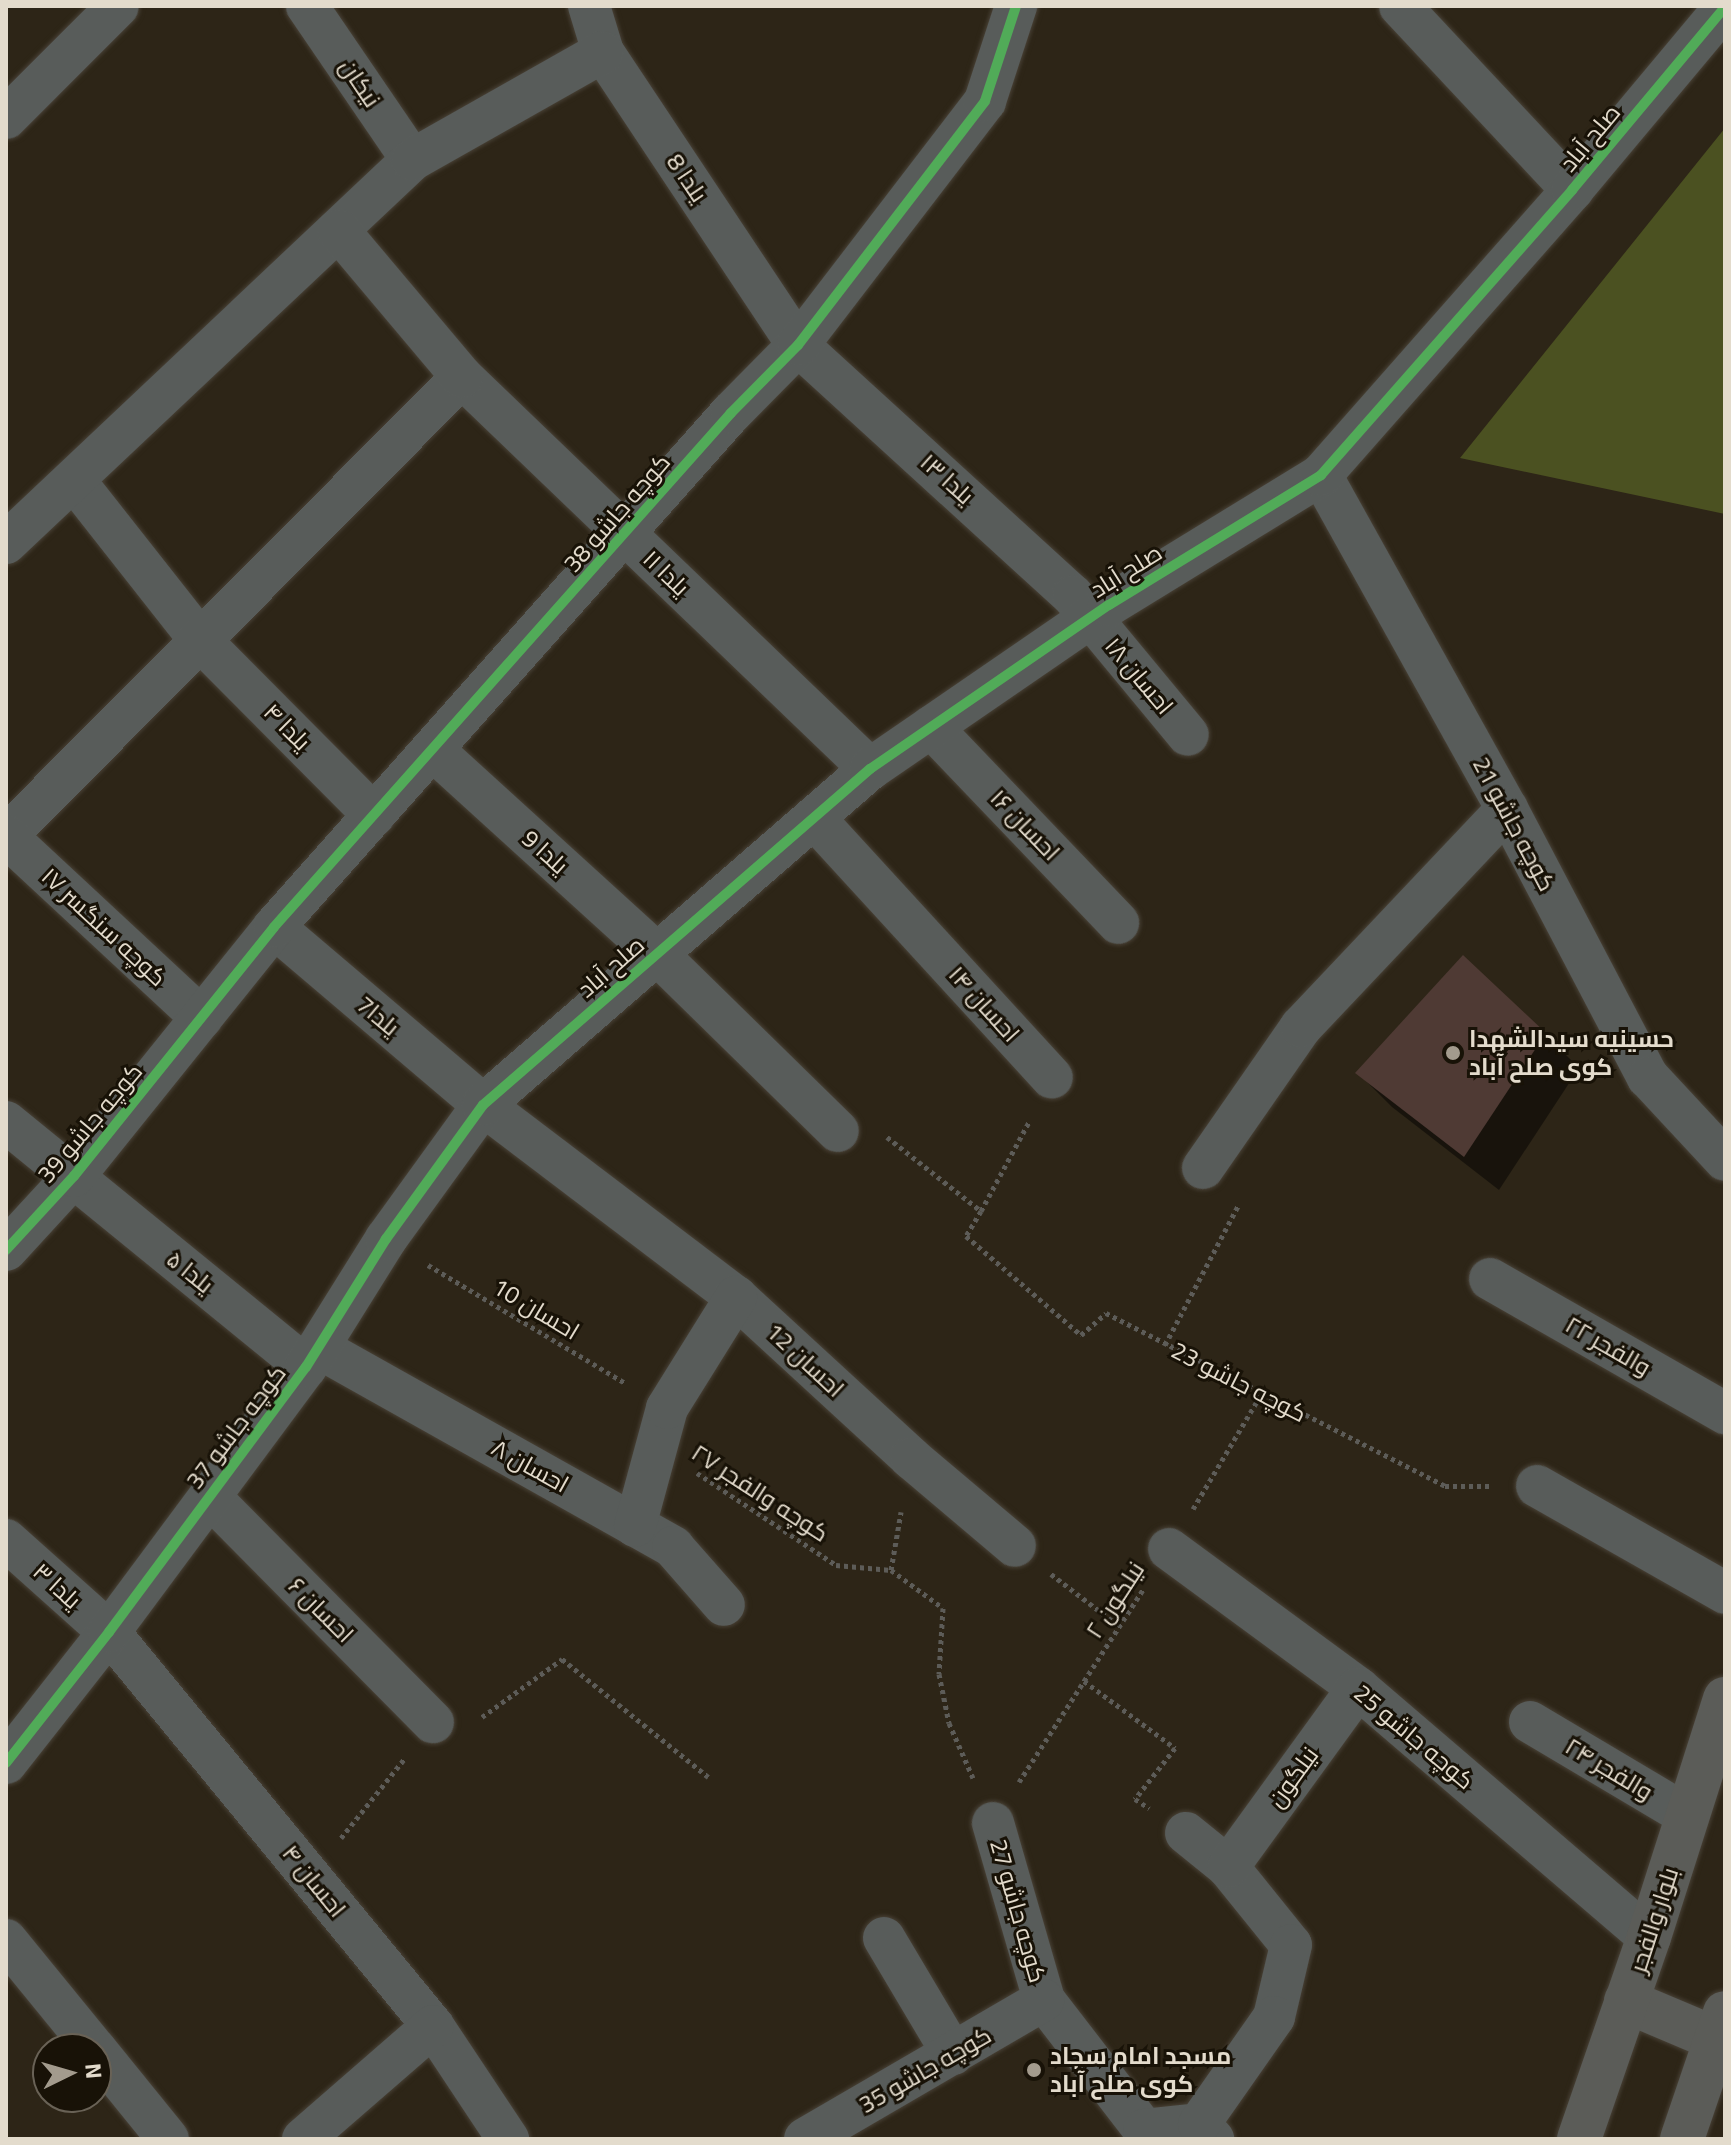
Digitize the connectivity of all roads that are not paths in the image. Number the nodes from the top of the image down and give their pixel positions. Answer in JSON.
{"nodes":[{"id":1,"x":307,"y":6,"type":"edge"},
{"id":2,"x":589,"y":6,"type":"edge"},
{"id":3,"x":1016,"y":6,"type":"edge"},
{"id":4,"x":1400,"y":6,"type":"edge"},
{"id":5,"x":1725,"y":7,"type":"edge"},
{"id":6,"x":99,"y":12,"type":"edge"},
{"id":7,"x":603,"y":52,"type":"junction"},
{"id":8,"x":6,"y":118,"type":"edge"},
{"id":9,"x":412,"y":160,"type":"junction"},
{"id":10,"x":1572,"y":190,"type":"junction"},
{"id":11,"x":338,"y":230,"type":"junction"},
{"id":12,"x":798,"y":345,"type":"junction"},
{"id":13,"x":462,"y":377,"type":"junction"},
{"id":14,"x":1321,"y":475,"type":"junction"},
{"id":15,"x":74,"y":480,"type":"junction"},
{"id":16,"x":626,"y":534,"type":"junction"},
{"id":17,"x":6,"y":543,"type":"edge"},
{"id":18,"x":1090,"y":618,"type":"junction"},
{"id":19,"x":200,"y":640,"type":"junction"},
{"id":20,"x":931,"y":727,"type":"junction"},
{"id":21,"x":1188,"y":735,"type":"dead end"},
{"id":22,"x":433,"y":750,"type":"junction"},
{"id":23,"x":870,"y":769,"type":"junction"},
{"id":24,"x":1507,"y":809,"type":"junction"},
{"id":25,"x":374,"y":815,"type":"junction"},
{"id":26,"x":814,"y":818,"type":"junction"},
{"id":27,"x":6,"y":836,"type":"edge"},
{"id":28,"x":1118,"y":923,"type":"dead end"},
{"id":29,"x":274,"y":927,"type":"junction"},
{"id":30,"x":657,"y":954,"type":"junction"},
{"id":31,"x":202,"y":1018,"type":"junction"},
{"id":32,"x":1052,"y":1078,"type":"road end"},
{"id":33,"x":483,"y":1105,"type":"junction"},
{"id":34,"x":6,"y":1122,"type":"edge"},
{"id":35,"x":838,"y":1131,"type":"road end"},
{"id":36,"x":1725,"y":1160,"type":"edge"},
{"id":37,"x":1203,"y":1168,"type":"road end"},
{"id":38,"x":74,"y":1176,"type":"junction"},
{"id":39,"x":6,"y":1250,"type":"edge"},
{"id":40,"x":1490,"y":1279,"type":"dead end"},
{"id":41,"x":736,"y":1297,"type":"junction"},
{"id":42,"x":313,"y":1358,"type":"junction"},
{"id":43,"x":1725,"y":1413,"type":"edge"},
{"id":44,"x":1537,"y":1486,"type":"road end"},
{"id":45,"x":210,"y":1497,"type":"junction"},
{"id":46,"x":635,"y":1526,"type":"junction"},
{"id":47,"x":6,"y":1540,"type":"edge"},
{"id":48,"x":1015,"y":1546,"type":"road end"},
{"id":49,"x":1169,"y":1549,"type":"road end"},
{"id":50,"x":1725,"y":1593,"type":"edge"},
{"id":51,"x":724,"y":1605,"type":"dead end"},
{"id":52,"x":109,"y":1632,"type":"junction"},
{"id":53,"x":1358,"y":1688,"type":"junction"},
{"id":54,"x":433,"y":1722,"type":"road end"},
{"id":55,"x":1530,"y":1722,"type":"dead end"},
{"id":56,"x":1721,"y":1724,"type":"edge"},
{"id":57,"x":6,"y":1763,"type":"edge"},
{"id":58,"x":1688,"y":1816,"type":"junction"},
{"id":59,"x":993,"y":1823,"type":"road end"},
{"id":60,"x":1186,"y":1833,"type":"road end"},
{"id":61,"x":1228,"y":1867,"type":"junction"},
{"id":62,"x":1649,"y":1937,"type":"junction"},
{"id":63,"x":884,"y":1938,"type":"dead end"},
{"id":64,"x":6,"y":1940,"type":"edge"},
{"id":65,"x":1044,"y":2000,"type":"junction"},
{"id":66,"x":1626,"y":2001,"type":"junction"},
{"id":67,"x":433,"y":2026,"type":"junction"},
{"id":68,"x":1721,"y":2026,"type":"edge"},
{"id":69,"x":82,"y":2033,"type":"edge"},
{"id":70,"x":953,"y":2054,"type":"junction"},
{"id":71,"x":112,"y":2070,"type":"edge"},
{"id":72,"x":1206,"y":2132,"type":"edge"},
{"id":73,"x":1137,"y":2134,"type":"edge"},
{"id":74,"x":168,"y":2139,"type":"edge"},
{"id":75,"x":303,"y":2139,"type":"edge"},
{"id":76,"x":508,"y":2139,"type":"edge"},
{"id":77,"x":805,"y":2139,"type":"edge"},
{"id":78,"x":1579,"y":2139,"type":"edge"},
{"id":79,"x":1682,"y":2139,"type":"edge"}],
"edges":[{"from":1,"to":9,"type":"street","name":"نیکان"},
{"from":2,"to":7,"type":"street","name":"یلدا 8"},
{"from":3,"to":12,"type":"street","name":"کوچه جاشو 38"},
{"from":4,"to":10,"type":"street"},
{"from":5,"to":10,"type":"street","name":"صلح آباد"},
{"from":6,"to":8,"type":"street"},
{"from":7,"to":9,"type":"street"},
{"from":7,"to":12,"type":"street","name":"یلدا 8"},
{"from":9,"to":11,"type":"street"},
{"from":10,"to":14,"type":"street","name":"صلح آباد"},
{"from":11,"to":13,"type":"street","name":"یلدا ۱۱"},
{"from":11,"to":15,"type":"street"},
{"from":12,"to":16,"type":"street","name":"کوچه جاشو 38"},
{"from":12,"to":18,"type":"street","name":"یلدا ۱۳"},
{"from":13,"to":16,"type":"street","name":"یلدا ۱۱"},
{"from":13,"to":19,"type":"street"},
{"from":14,"to":18,"type":"street","name":"صلح آباد"},
{"from":14,"to":24,"type":"street","name":"کوچه جاشو 21"},
{"from":15,"to":17,"type":"street"},
{"from":15,"to":19,"type":"street","name":"یلدا ۴"},
{"from":16,"to":22,"type":"street","name":"کوچه جاشو 38"},
{"from":16,"to":23,"type":"street","name":"یلدا ۱۱"},
{"from":18,"to":20,"type":"street","name":"صلح آباد"},
{"from":18,"to":21,"type":"street","name":"احسان ۱۸"},
{"from":19,"to":25,"type":"street","name":"یلدا ۴"},
{"from":19,"to":27,"type":"street"},
{"from":20,"to":23,"type":"street","name":"صلح آباد"},
{"from":20,"to":28,"type":"street","name":"احسان ۱۶"},
{"from":22,"to":25,"type":"street","name":"کوچه جاشو 38"},
{"from":22,"to":30,"type":"street","name":"یلدا 9"},
{"from":23,"to":26,"type":"street","name":"صلح آباد"},
{"from":24,"to":36,"type":"street","name":"کوچه جاشو 21"},
{"from":24,"to":37,"type":"street"},
{"from":25,"to":29,"type":"street","name":"کوچه جاشو 38"},
{"from":26,"to":30,"type":"street","name":"صلح آباد"},
{"from":26,"to":32,"type":"street","name":"احسان ۱۴"},
{"from":27,"to":31,"type":"street","name":"کوچه سنگسر ۱۷"},
{"from":29,"to":31,"type":"street","name":"کوچه جاشو 38"},
{"from":29,"to":33,"type":"street","name":"یلدا7"},
{"from":30,"to":33,"type":"street","name":"صلح آباد"},
{"from":30,"to":35,"type":"street","name":"یلدا 9"},
{"from":31,"to":38,"type":"street","name":"کوچه جاشو 39"},
{"from":33,"to":41,"type":"street","name":"احسان 12"},
{"from":33,"to":42,"type":"street","name":"کوچه جاشو 37"},
{"from":34,"to":38,"type":"street","name":"یلدا ۵"},
{"from":38,"to":39,"type":"street","name":"کوچه جاشو 39"},
{"from":38,"to":42,"type":"street","name":"یلدا ۵"},
{"from":40,"to":43,"type":"street","name":"والفجر ۲۲"},
{"from":41,"to":46,"type":"street"},
{"from":41,"to":48,"type":"street","name":"احسان 12"},
{"from":42,"to":45,"type":"street","name":"کوچه جاشو 37"},
{"from":42,"to":46,"type":"street","name":"احسان ۸"},
{"from":44,"to":50,"type":"street"},
{"from":45,"to":52,"type":"street","name":"کوچه جاشو 37"},
{"from":45,"to":54,"type":"street","name":"احسان ۶"},
{"from":46,"to":51,"type":"street","name":"احسان ۸"},
{"from":47,"to":52,"type":"street","name":"یلدا ۳"},
{"from":49,"to":53,"type":"street","name":"کوچه جاشو 25"},
{"from":52,"to":57,"type":"street","name":"کوچه جاشو 37"},
{"from":52,"to":67,"type":"street","name":"احسان ۴"},
{"from":53,"to":61,"type":"street","name":"نیلگون"},
{"from":53,"to":62,"type":"street","name":"کوچه جاشو 25"},
{"from":55,"to":58,"type":"street","name":"والفجر ۲۴"},
{"from":56,"to":58,"type":"street","name":"بلوار والفجر"},
{"from":58,"to":62,"type":"street","name":"بلوار والفجر"},
{"from":59,"to":65,"type":"street","name":"کوچه جاشو 27"},
{"from":60,"to":61,"type":"street"},
{"from":61,"to":72,"type":"street"},
{"from":62,"to":66,"type":"street","name":"بلوار والفجر"},
{"from":63,"to":70,"type":"street"},
{"from":64,"to":69,"type":"street"},
{"from":65,"to":70,"type":"street","name":"کوچه جاشو 35"},
{"from":65,"to":73,"type":"street","name":"کوچه جاشو 27"},
{"from":66,"to":68,"type":"street"},
{"from":66,"to":78,"type":"street","name":"بلوار والفجر"},
{"from":67,"to":75,"type":"street"},
{"from":67,"to":76,"type":"street","name":"احسان ۴"},
{"from":68,"to":79,"type":"street"},
{"from":70,"to":77,"type":"street","name":"کوچه جاشو 35"},
{"from":71,"to":74,"type":"street"},
{"from":72,"to":73,"type":"street","name":"کوچه جاشو 27"}]}
